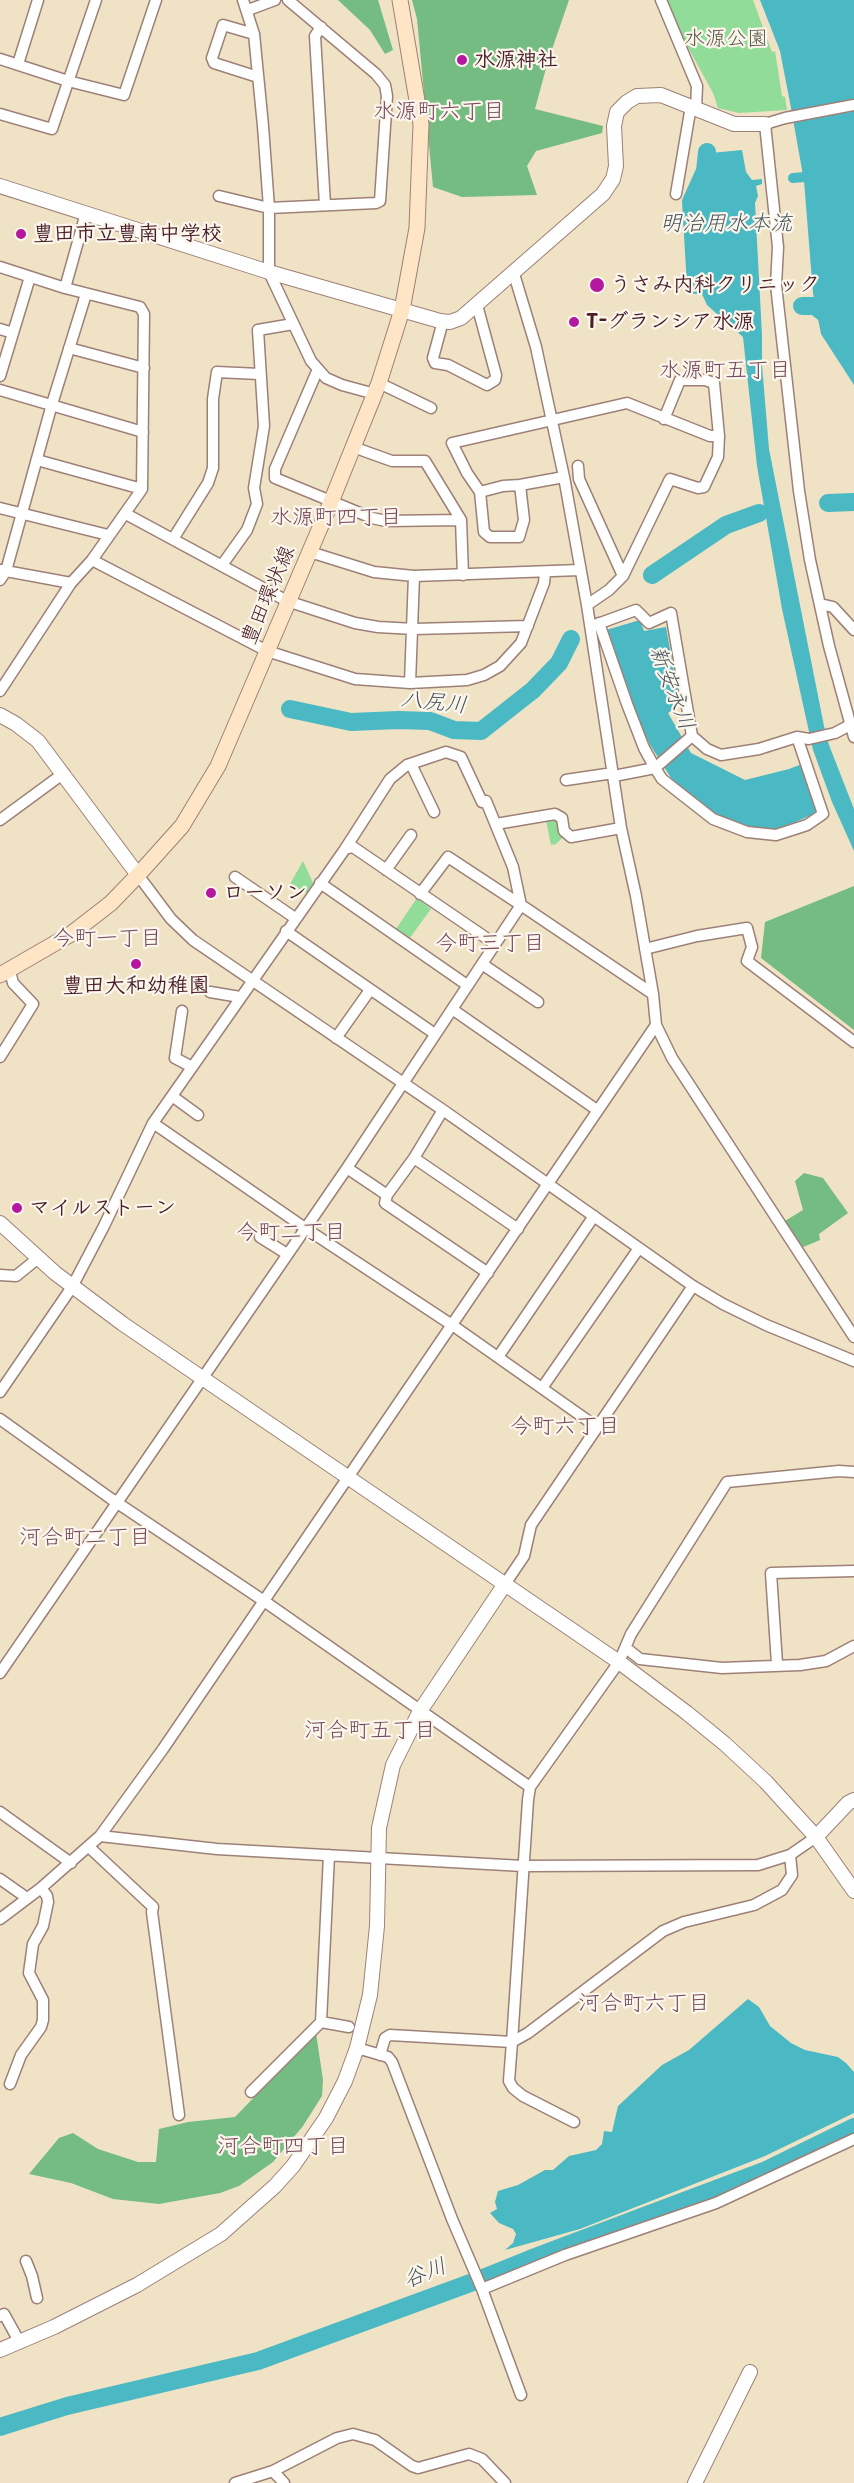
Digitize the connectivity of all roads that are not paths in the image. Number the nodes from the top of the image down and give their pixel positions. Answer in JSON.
{"nodes":[{"id":1,"x":38,"y":0,"type":"edge"},
{"id":2,"x":96,"y":0,"type":"edge"},
{"id":3,"x":156,"y":0,"type":"edge"},
{"id":4,"x":275,"y":0,"type":"edge"},
{"id":5,"x":288,"y":0,"type":"edge"},
{"id":6,"x":400,"y":0,"type":"edge"},
{"id":7,"x":661,"y":0,"type":"edge"},
{"id":8,"x":245,"y":5,"type":"edge"},
{"id":9,"x":321,"y":27,"type":"junction"},
{"id":10,"x":254,"y":34,"type":"junction"},
{"id":11,"x":0,"y":59,"type":"edge"},
{"id":12,"x":18,"y":64,"type":"junction"},
{"id":13,"x":258,"y":77,"type":"junction"},
{"id":14,"x":68,"y":81,"type":"junction"},
{"id":15,"x":854,"y":105,"type":"edge"},
{"id":16,"x":693,"y":107,"type":"junction"},
{"id":17,"x":0,"y":114,"type":"edge"},
{"id":18,"x":765,"y":124,"type":"junction"},
{"id":19,"x":0,"y":186,"type":"edge"},
{"id":20,"x":676,"y":194,"type":"dead end"},
{"id":21,"x":219,"y":195,"type":"dead end"},
{"id":22,"x":325,"y":205,"type":"junction"},
{"id":23,"x":268,"y":208,"type":"junction"},
{"id":24,"x":86,"y":213,"type":"junction"},
{"id":25,"x":0,"y":267,"type":"edge"},
{"id":26,"x":269,"y":272,"type":"junction"},
{"id":27,"x":514,"y":274,"type":"junction"},
{"id":28,"x":30,"y":277,"type":"junction"},
{"id":29,"x":65,"y":288,"type":"junction"},
{"id":30,"x":86,"y":294,"type":"junction"},
{"id":31,"x":477,"y":305,"type":"junction"},
{"id":32,"x":402,"y":310,"type":"junction"},
{"id":33,"x":443,"y":321,"type":"junction"},
{"id":34,"x":293,"y":324,"type":"junction"},
{"id":35,"x":0,"y":329,"type":"edge"},
{"id":36,"x":13,"y":333,"type":"junction"},
{"id":37,"x":69,"y":348,"type":"junction"},
{"id":38,"x":144,"y":368,"type":"junction"},
{"id":39,"x":318,"y":369,"type":"junction"},
{"id":40,"x":259,"y":374,"type":"junction"},
{"id":41,"x":0,"y":376,"type":"edge"},
{"id":42,"x":377,"y":389,"type":"junction"},
{"id":43,"x":0,"y":390,"type":"edge"},
{"id":44,"x":52,"y":404,"type":"junction"},
{"id":45,"x":431,"y":408,"type":"dead end"},
{"id":46,"x":664,"y":419,"type":"junction"},
{"id":47,"x":553,"y":421,"type":"junction"},
{"id":48,"x":143,"y":432,"type":"junction"},
{"id":49,"x":719,"y":436,"type":"junction"},
{"id":50,"x":353,"y":447,"type":"junction"},
{"id":51,"x":37,"y":460,"type":"junction"},
{"id":52,"x":578,"y":466,"type":"dead end"},
{"id":53,"x":564,"y":477,"type":"junction"},
{"id":54,"x":520,"y":485,"type":"junction"},
{"id":55,"x":142,"y":489,"type":"junction"},
{"id":56,"x":480,"y":492,"type":"junction"},
{"id":57,"x":331,"y":502,"type":"junction"},
{"id":58,"x":0,"y":508,"type":"edge"},
{"id":59,"x":22,"y":514,"type":"junction"},
{"id":60,"x":126,"y":514,"type":"junction"},
{"id":61,"x":461,"y":520,"type":"junction"},
{"id":62,"x":108,"y":535,"type":"junction"},
{"id":63,"x":173,"y":538,"type":"junction"},
{"id":64,"x":310,"y":552,"type":"junction"},
{"id":65,"x":92,"y":560,"type":"junction"},
{"id":66,"x":222,"y":565,"type":"junction"},
{"id":67,"x":580,"y":570,"type":"junction"},
{"id":68,"x":545,"y":573,"type":"junction"},
{"id":69,"x":2,"y":574,"type":"edge"},
{"id":70,"x":463,"y":575,"type":"junction"},
{"id":71,"x":414,"y":576,"type":"junction"},
{"id":72,"x":622,"y":576,"type":"junction"},
{"id":73,"x":71,"y":583,"type":"junction"},
{"id":74,"x":287,"y":601,"type":"junction"},
{"id":75,"x":820,"y":604,"type":"junction"},
{"id":76,"x":587,"y":605,"type":"junction"},
{"id":77,"x":594,"y":625,"type":"junction"},
{"id":78,"x":528,"y":626,"type":"junction"},
{"id":79,"x":414,"y":629,"type":"junction"},
{"id":80,"x":854,"y":630,"type":"edge"},
{"id":81,"x":267,"y":651,"type":"junction"},
{"id":82,"x":410,"y":683,"type":"junction"},
{"id":83,"x":0,"y":691,"type":"edge"},
{"id":84,"x":0,"y":715,"type":"edge"},
{"id":85,"x":850,"y":725,"type":"junction"},
{"id":86,"x":692,"y":736,"type":"junction"},
{"id":87,"x":797,"y":737,"type":"junction"},
{"id":88,"x":854,"y":737,"type":"edge"},
{"id":89,"x":411,"y":764,"type":"junction"},
{"id":90,"x":655,"y":768,"type":"junction"},
{"id":91,"x":64,"y":773,"type":"junction"},
{"id":92,"x":614,"y":774,"type":"junction"},
{"id":93,"x":566,"y":780,"type":"dead end"},
{"id":94,"x":434,"y":812,"type":"dead end"},
{"id":95,"x":0,"y":820,"type":"edge"},
{"id":96,"x":496,"y":824,"type":"junction"},
{"id":97,"x":621,"y":828,"type":"junction"},
{"id":98,"x":411,"y":835,"type":"dead end"},
{"id":99,"x":345,"y":849,"type":"junction"},
{"id":100,"x":386,"y":870,"type":"junction"},
{"id":101,"x":138,"y":875,"type":"junction"},
{"id":102,"x":235,"y":877,"type":"dead end"},
{"id":103,"x":320,"y":883,"type":"junction"},
{"id":104,"x":420,"y":894,"type":"junction"},
{"id":105,"x":521,"y":905,"type":"junction"},
{"id":106,"x":295,"y":918,"type":"junction"},
{"id":107,"x":286,"y":931,"type":"junction"},
{"id":108,"x":495,"y":944,"type":"junction"},
{"id":109,"x":645,"y":949,"type":"junction"},
{"id":110,"x":482,"y":964,"type":"junction"},
{"id":111,"x":5,"y":973,"type":"edge"},
{"id":112,"x":252,"y":981,"type":"junction"},
{"id":113,"x":467,"y":985,"type":"junction"},
{"id":114,"x":370,"y":990,"type":"junction"},
{"id":115,"x":210,"y":992,"type":"dead end"},
{"id":116,"x":653,"y":994,"type":"junction"},
{"id":117,"x":240,"y":997,"type":"junction"},
{"id":118,"x":538,"y":1002,"type":"dead end"},
{"id":119,"x":452,"y":1009,"type":"junction"},
{"id":120,"x":182,"y":1011,"type":"dead end"},
{"id":121,"x":656,"y":1025,"type":"junction"},
{"id":122,"x":435,"y":1034,"type":"junction"},
{"id":123,"x":336,"y":1038,"type":"junction"},
{"id":124,"x":854,"y":1042,"type":"edge"},
{"id":125,"x":0,"y":1057,"type":"edge"},
{"id":126,"x":192,"y":1067,"type":"junction"},
{"id":127,"x":404,"y":1084,"type":"junction"},
{"id":128,"x":172,"y":1096,"type":"junction"},
{"id":129,"x":443,"y":1110,"type":"junction"},
{"id":130,"x":597,"y":1110,"type":"junction"},
{"id":131,"x":198,"y":1114,"type":"dead end"},
{"id":132,"x":153,"y":1123,"type":"junction"},
{"id":133,"x":414,"y":1158,"type":"junction"},
{"id":134,"x":347,"y":1168,"type":"junction"},
{"id":135,"x":549,"y":1184,"type":"junction"},
{"id":136,"x":387,"y":1195,"type":"junction"},
{"id":137,"x":594,"y":1216,"type":"junction"},
{"id":138,"x":0,"y":1223,"type":"edge"},
{"id":139,"x":305,"y":1228,"type":"junction"},
{"id":140,"x":518,"y":1229,"type":"junction"},
{"id":141,"x":260,"y":1237,"type":"dead end"},
{"id":142,"x":639,"y":1248,"type":"junction"},
{"id":143,"x":287,"y":1254,"type":"junction"},
{"id":144,"x":37,"y":1258,"type":"junction"},
{"id":145,"x":488,"y":1273,"type":"junction"},
{"id":146,"x":0,"y":1275,"type":"edge"},
{"id":147,"x":693,"y":1286,"type":"junction"},
{"id":148,"x":72,"y":1287,"type":"junction"},
{"id":149,"x":452,"y":1326,"type":"junction"},
{"id":150,"x":854,"y":1337,"type":"edge"},
{"id":151,"x":498,"y":1357,"type":"junction"},
{"id":152,"x":854,"y":1361,"type":"edge"},
{"id":153,"x":203,"y":1380,"type":"junction"},
{"id":154,"x":542,"y":1388,"type":"junction"},
{"id":155,"x":0,"y":1392,"type":"edge"},
{"id":156,"x":0,"y":1419,"type":"edge"},
{"id":157,"x":597,"y":1427,"type":"junction"},
{"id":158,"x":854,"y":1472,"type":"edge"},
{"id":159,"x":348,"y":1477,"type":"junction"},
{"id":160,"x":118,"y":1502,"type":"junction"},
{"id":161,"x":854,"y":1571,"type":"edge"},
{"id":162,"x":505,"y":1584,"type":"junction"},
{"id":163,"x":264,"y":1600,"type":"junction"},
{"id":164,"x":854,"y":1646,"type":"edge"},
{"id":165,"x":626,"y":1648,"type":"junction"},
{"id":166,"x":619,"y":1662,"type":"junction"},
{"id":167,"x":777,"y":1664,"type":"junction"},
{"id":168,"x":0,"y":1673,"type":"edge"},
{"id":169,"x":420,"y":1711,"type":"junction"},
{"id":170,"x":531,"y":1787,"type":"junction"},
{"id":171,"x":854,"y":1800,"type":"edge"},
{"id":172,"x":0,"y":1812,"type":"edge"},
{"id":173,"x":100,"y":1836,"type":"junction"},
{"id":174,"x":816,"y":1837,"type":"junction"},
{"id":175,"x":89,"y":1847,"type":"junction"},
{"id":176,"x":328,"y":1855,"type":"junction"},
{"id":177,"x":790,"y":1855,"type":"junction"},
{"id":178,"x":378,"y":1858,"type":"junction"},
{"id":179,"x":71,"y":1863,"type":"junction"},
{"id":180,"x":523,"y":1866,"type":"junction"},
{"id":181,"x":0,"y":1879,"type":"edge"},
{"id":182,"x":41,"y":1888,"type":"junction"},
{"id":183,"x":854,"y":1891,"type":"edge"},
{"id":184,"x":27,"y":1898,"type":"junction"},
{"id":185,"x":0,"y":1919,"type":"edge"},
{"id":186,"x":321,"y":2022,"type":"junction"},
{"id":187,"x":349,"y":2027,"type":"dead end"},
{"id":188,"x":512,"y":2042,"type":"junction"},
{"id":189,"x":357,"y":2048,"type":"junction"},
{"id":190,"x":380,"y":2055,"type":"junction"},
{"id":191,"x":10,"y":2084,"type":"dead end"},
{"id":192,"x":251,"y":2092,"type":"dead end"},
{"id":193,"x":179,"y":2115,"type":"dead end"},
{"id":194,"x":574,"y":2122,"type":"dead end"},
{"id":195,"x":854,"y":2139,"type":"edge"},
{"id":196,"x":26,"y":2261,"type":"dead end"},
{"id":197,"x":480,"y":2283,"type":"junction"},
{"id":198,"x":37,"y":2298,"type":"dead end"},
{"id":199,"x":0,"y":2316,"type":"edge"},
{"id":200,"x":20,"y":2343,"type":"junction"},
{"id":201,"x":0,"y":2350,"type":"edge"},
{"id":202,"x":750,"y":2372,"type":"dead end"},
{"id":203,"x":521,"y":2395,"type":"dead end"},
{"id":204,"x":273,"y":2471,"type":"junction"},
{"id":205,"x":235,"y":2483,"type":"edge"},
{"id":206,"x":284,"y":2483,"type":"edge"},
{"id":207,"x":505,"y":2483,"type":"edge"},
{"id":208,"x":695,"y":2483,"type":"edge"}],
"edges":[{"from":1,"to":12,"type":"street"},
{"from":2,"to":14,"type":"street"},
{"from":3,"to":14,"type":"street"},
{"from":4,"to":8,"type":"street"},
{"from":5,"to":9,"type":"street"},
{"from":6,"to":32,"type":"main road","name":"豊田環状線"},
{"from":7,"to":16,"type":"street"},
{"from":8,"to":10,"type":"street"},
{"from":9,"to":22,"type":"street"},
{"from":9,"to":22,"type":"street"},
{"from":10,"to":13,"type":"street"},
{"from":10,"to":13,"type":"street"},
{"from":11,"to":12,"type":"street"},
{"from":12,"to":14,"type":"street"},
{"from":13,"to":23,"type":"street"},
{"from":14,"to":17,"type":"street"},
{"from":15,"to":18,"type":"street"},
{"from":16,"to":18,"type":"street"},
{"from":16,"to":20,"type":"street"},
{"from":16,"to":27,"type":"street"},
{"from":18,"to":75,"type":"street"},
{"from":19,"to":24,"type":"street"},
{"from":21,"to":23,"type":"street"},
{"from":22,"to":23,"type":"street"},
{"from":23,"to":26,"type":"street"},
{"from":24,"to":26,"type":"street"},
{"from":24,"to":29,"type":"street"},
{"from":25,"to":28,"type":"street"},
{"from":26,"to":32,"type":"street"},
{"from":26,"to":34,"type":"street"},
{"from":27,"to":31,"type":"street"},
{"from":27,"to":47,"type":"street"},
{"from":28,"to":29,"type":"street"},
{"from":28,"to":36,"type":"street"},
{"from":29,"to":30,"type":"street"},
{"from":30,"to":37,"type":"street"},
{"from":30,"to":38,"type":"street"},
{"from":31,"to":33,"type":"street"},
{"from":31,"to":33,"type":"street"},
{"from":32,"to":33,"type":"street"},
{"from":32,"to":42,"type":"main road","name":"豊田環状線"},
{"from":34,"to":39,"type":"street"},
{"from":34,"to":40,"type":"street"},
{"from":35,"to":36,"type":"street"},
{"from":36,"to":41,"type":"street"},
{"from":37,"to":38,"type":"street"},
{"from":37,"to":44,"type":"street"},
{"from":38,"to":48,"type":"street"},
{"from":39,"to":42,"type":"street"},
{"from":39,"to":57,"type":"street"},
{"from":40,"to":63,"type":"street"},
{"from":40,"to":66,"type":"street"},
{"from":42,"to":45,"type":"street"},
{"from":42,"to":50,"type":"main road","name":"豊田環状線"},
{"from":43,"to":44,"type":"street"},
{"from":44,"to":48,"type":"street"},
{"from":44,"to":51,"type":"street"},
{"from":46,"to":47,"type":"street"},
{"from":46,"to":49,"type":"street"},
{"from":46,"to":49,"type":"street"},
{"from":47,"to":53,"type":"street"},
{"from":47,"to":56,"type":"street"},
{"from":48,"to":55,"type":"street"},
{"from":49,"to":72,"type":"street"},
{"from":50,"to":57,"type":"main road","name":"豊田環状線"},
{"from":50,"to":61,"type":"street"},
{"from":51,"to":55,"type":"street"},
{"from":51,"to":59,"type":"street"},
{"from":52,"to":72,"type":"street"},
{"from":53,"to":54,"type":"street"},
{"from":53,"to":67,"type":"street"},
{"from":54,"to":56,"type":"street"},
{"from":54,"to":56,"type":"street"},
{"from":55,"to":60,"type":"street"},
{"from":57,"to":61,"type":"street"},
{"from":57,"to":64,"type":"main road","name":"豊田環状線"},
{"from":58,"to":59,"type":"street"},
{"from":59,"to":62,"type":"street"},
{"from":59,"to":69,"type":"street"},
{"from":60,"to":62,"type":"street"},
{"from":60,"to":63,"type":"street"},
{"from":61,"to":70,"type":"street"},
{"from":62,"to":65,"type":"street"},
{"from":63,"to":66,"type":"street"},
{"from":64,"to":71,"type":"street"},
{"from":64,"to":74,"type":"main road","name":"豊田環状線"},
{"from":65,"to":73,"type":"street"},
{"from":65,"to":81,"type":"street"},
{"from":66,"to":74,"type":"street"},
{"from":67,"to":68,"type":"street"},
{"from":67,"to":76,"type":"street"},
{"from":68,"to":70,"type":"street"},
{"from":68,"to":78,"type":"street"},
{"from":69,"to":73,"type":"street"},
{"from":70,"to":71,"type":"street"},
{"from":71,"to":79,"type":"street"},
{"from":72,"to":76,"type":"street"},
{"from":73,"to":83,"type":"street"},
{"from":74,"to":79,"type":"street"},
{"from":74,"to":81,"type":"main road","name":"豊田環状線"},
{"from":75,"to":80,"type":"street"},
{"from":75,"to":85,"type":"street"},
{"from":76,"to":77,"type":"street"},
{"from":77,"to":86,"type":"street"},
{"from":77,"to":90,"type":"street"},
{"from":77,"to":92,"type":"street"},
{"from":78,"to":79,"type":"street"},
{"from":78,"to":82,"type":"street"},
{"from":79,"to":82,"type":"street"},
{"from":81,"to":82,"type":"street"},
{"from":81,"to":101,"type":"main road","name":"豊田環状線"},
{"from":84,"to":91,"type":"street"},
{"from":85,"to":87,"type":"street"},
{"from":85,"to":88,"type":"street"},
{"from":86,"to":87,"type":"street"},
{"from":86,"to":90,"type":"street"},
{"from":87,"to":90,"type":"street"},
{"from":89,"to":94,"type":"street"},
{"from":89,"to":96,"type":"street"},
{"from":89,"to":99,"type":"street"},
{"from":90,"to":92,"type":"street"},
{"from":91,"to":95,"type":"street"},
{"from":91,"to":101,"type":"street"},
{"from":92,"to":93,"type":"street"},
{"from":92,"to":97,"type":"street"},
{"from":96,"to":97,"type":"street"},
{"from":96,"to":105,"type":"street"},
{"from":97,"to":109,"type":"street"},
{"from":98,"to":100,"type":"street"},
{"from":99,"to":100,"type":"street"},
{"from":99,"to":103,"type":"street"},
{"from":100,"to":104,"type":"street"},
{"from":101,"to":111,"type":"main road","name":"豊田環状線"},
{"from":101,"to":112,"type":"street"},
{"from":102,"to":106,"type":"street"},
{"from":103,"to":106,"type":"street"},
{"from":103,"to":113,"type":"street"},
{"from":104,"to":105,"type":"street"},
{"from":104,"to":108,"type":"street"},
{"from":105,"to":108,"type":"street"},
{"from":105,"to":116,"type":"street"},
{"from":106,"to":107,"type":"street"},
{"from":107,"to":112,"type":"street"},
{"from":107,"to":114,"type":"street"},
{"from":108,"to":110,"type":"street"},
{"from":109,"to":116,"type":"street"},
{"from":109,"to":124,"type":"street"},
{"from":110,"to":113,"type":"street"},
{"from":110,"to":118,"type":"street"},
{"from":111,"to":125,"type":"street"},
{"from":112,"to":117,"type":"street"},
{"from":112,"to":123,"type":"street"},
{"from":113,"to":119,"type":"street"},
{"from":114,"to":122,"type":"street"},
{"from":114,"to":123,"type":"street"},
{"from":115,"to":117,"type":"street"},
{"from":116,"to":121,"type":"street"},
{"from":117,"to":126,"type":"street"},
{"from":119,"to":122,"type":"street"},
{"from":119,"to":130,"type":"street"},
{"from":120,"to":126,"type":"street"},
{"from":121,"to":130,"type":"street"},
{"from":121,"to":150,"type":"street"},
{"from":122,"to":127,"type":"street"},
{"from":123,"to":127,"type":"street"},
{"from":126,"to":128,"type":"street"},
{"from":127,"to":129,"type":"street"},
{"from":127,"to":134,"type":"street"},
{"from":128,"to":131,"type":"street"},
{"from":128,"to":132,"type":"street"},
{"from":129,"to":133,"type":"street"},
{"from":129,"to":135,"type":"street"},
{"from":130,"to":135,"type":"street"},
{"from":132,"to":139,"type":"street"},
{"from":132,"to":148,"type":"street"},
{"from":133,"to":136,"type":"street"},
{"from":133,"to":140,"type":"street"},
{"from":134,"to":136,"type":"street"},
{"from":134,"to":139,"type":"street"},
{"from":135,"to":137,"type":"street"},
{"from":135,"to":140,"type":"street"},
{"from":136,"to":145,"type":"street"},
{"from":137,"to":142,"type":"street"},
{"from":137,"to":151,"type":"street"},
{"from":138,"to":144,"type":"street"},
{"from":139,"to":143,"type":"street"},
{"from":139,"to":149,"type":"street"},
{"from":140,"to":145,"type":"street"},
{"from":141,"to":143,"type":"street"},
{"from":142,"to":147,"type":"street"},
{"from":142,"to":154,"type":"street"},
{"from":143,"to":153,"type":"street"},
{"from":144,"to":146,"type":"street"},
{"from":144,"to":148,"type":"street"},
{"from":145,"to":149,"type":"street"},
{"from":147,"to":152,"type":"street"},
{"from":147,"to":157,"type":"street"},
{"from":148,"to":153,"type":"street"},
{"from":148,"to":155,"type":"street"},
{"from":149,"to":151,"type":"street"},
{"from":149,"to":159,"type":"street"},
{"from":151,"to":154,"type":"street"},
{"from":153,"to":159,"type":"street"},
{"from":153,"to":160,"type":"street"},
{"from":154,"to":157,"type":"street"},
{"from":156,"to":160,"type":"street"},
{"from":157,"to":162,"type":"street"},
{"from":158,"to":165,"type":"street"},
{"from":159,"to":162,"type":"street"},
{"from":159,"to":163,"type":"street"},
{"from":160,"to":163,"type":"street"},
{"from":160,"to":168,"type":"street"},
{"from":161,"to":167,"type":"street"},
{"from":162,"to":166,"type":"street"},
{"from":162,"to":169,"type":"street"},
{"from":163,"to":169,"type":"street"},
{"from":163,"to":173,"type":"street"},
{"from":164,"to":167,"type":"street"},
{"from":165,"to":166,"type":"street"},
{"from":165,"to":167,"type":"street"},
{"from":166,"to":170,"type":"street"},
{"from":166,"to":174,"type":"street"},
{"from":169,"to":170,"type":"street"},
{"from":169,"to":178,"type":"street"},
{"from":170,"to":180,"type":"street"},
{"from":171,"to":174,"type":"street"},
{"from":172,"to":179,"type":"street"},
{"from":173,"to":175,"type":"street"},
{"from":173,"to":176,"type":"street"},
{"from":174,"to":177,"type":"street"},
{"from":174,"to":183,"type":"street"},
{"from":175,"to":179,"type":"street"},
{"from":175,"to":193,"type":"street"},
{"from":176,"to":178,"type":"street"},
{"from":176,"to":186,"type":"street"},
{"from":177,"to":180,"type":"street"},
{"from":177,"to":188,"type":"street"},
{"from":178,"to":180,"type":"street"},
{"from":178,"to":189,"type":"street"},
{"from":179,"to":182,"type":"street"},
{"from":180,"to":188,"type":"street"},
{"from":181,"to":184,"type":"street"},
{"from":182,"to":184,"type":"street"},
{"from":182,"to":191,"type":"street"},
{"from":184,"to":185,"type":"street"},
{"from":186,"to":187,"type":"street"},
{"from":186,"to":192,"type":"street"},
{"from":188,"to":190,"type":"street"},
{"from":188,"to":194,"type":"street"},
{"from":189,"to":190,"type":"street"},
{"from":189,"to":200,"type":"street"},
{"from":190,"to":197,"type":"street"},
{"from":195,"to":197,"type":"street"},
{"from":196,"to":198,"type":"street"},
{"from":197,"to":203,"type":"street"},
{"from":199,"to":200,"type":"street"},
{"from":200,"to":201,"type":"street"},
{"from":202,"to":208,"type":"street"},
{"from":204,"to":205,"type":"street"},
{"from":204,"to":206,"type":"street"},
{"from":204,"to":207,"type":"street"}]}
